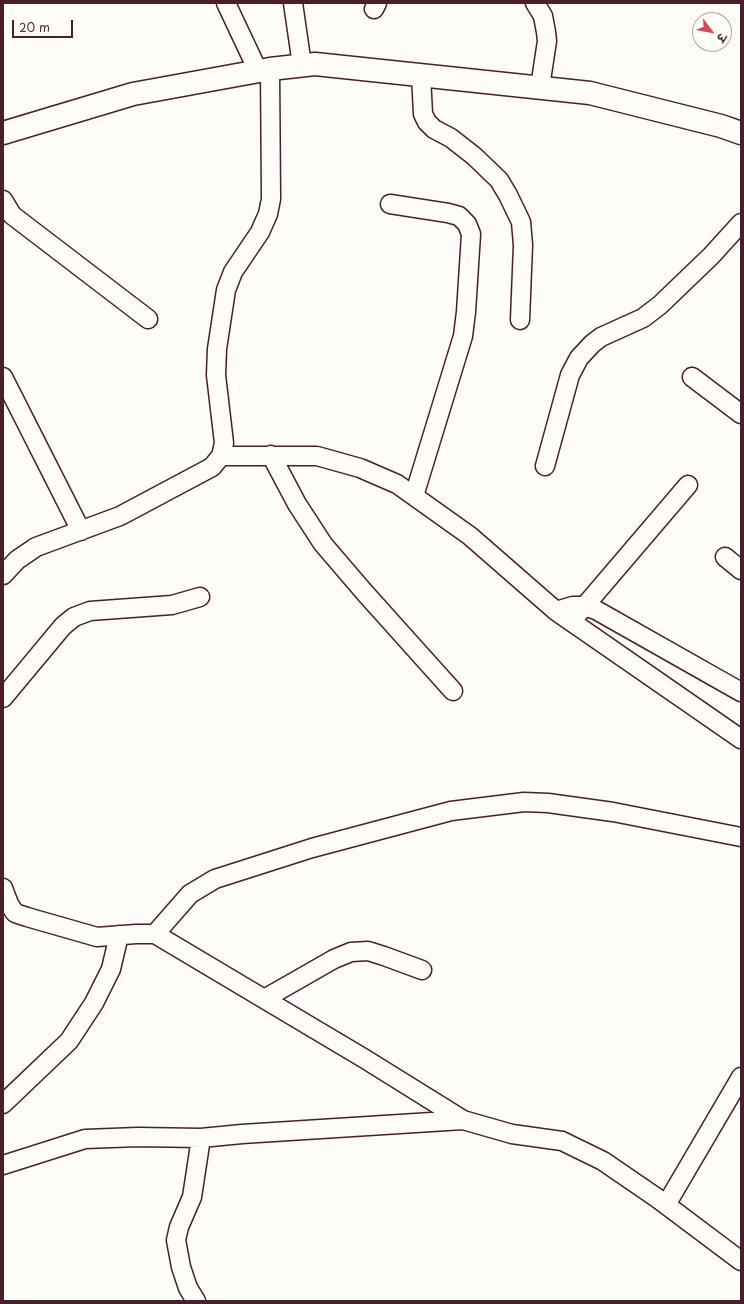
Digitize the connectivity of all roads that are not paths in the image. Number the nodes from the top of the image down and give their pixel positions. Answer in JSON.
{"nodes":[{"id":1,"x":226,"y":3,"type":"edge"},
{"id":2,"x":293,"y":3,"type":"edge"},
{"id":3,"x":535,"y":3,"type":"edge"},
{"id":4,"x":302,"y":65,"type":"junction"},
{"id":5,"x":264,"y":70,"type":"junction"},
{"id":6,"x":421,"y":75,"type":"junction"},
{"id":7,"x":540,"y":87,"type":"junction"},
{"id":8,"x":3,"y":133,"type":"edge"},
{"id":9,"x":741,"y":133,"type":"edge"},
{"id":10,"x":3,"y":200,"type":"edge"},
{"id":11,"x":390,"y":204,"type":"dead end"},
{"id":12,"x":741,"y":224,"type":"edge"},
{"id":13,"x":148,"y":319,"type":"dead end"},
{"id":14,"x":520,"y":320,"type":"dead end"},
{"id":15,"x":3,"y":377,"type":"edge"},
{"id":16,"x":692,"y":377,"type":"dead end"},
{"id":17,"x":741,"y":414,"type":"edge"},
{"id":18,"x":221,"y":456,"type":"junction"},
{"id":19,"x":272,"y":456,"type":"junction"},
{"id":20,"x":545,"y":466,"type":"dead end"},
{"id":21,"x":688,"y":485,"type":"dead end"},
{"id":22,"x":414,"y":496,"type":"junction"},
{"id":23,"x":81,"y":531,"type":"junction"},
{"id":24,"x":726,"y":557,"type":"dead end"},
{"id":25,"x":741,"y":570,"type":"edge"},
{"id":26,"x":3,"y":575,"type":"edge"},
{"id":27,"x":200,"y":597,"type":"dead end"},
{"id":28,"x":584,"y":606,"type":"junction"},
{"id":29,"x":556,"y":611,"type":"junction"},
{"id":30,"x":571,"y":622,"type":"junction"},
{"id":31,"x":453,"y":692,"type":"dead end"},
{"id":32,"x":741,"y":692,"type":"edge"},
{"id":33,"x":3,"y":698,"type":"edge"},
{"id":34,"x":741,"y":739,"type":"edge"},
{"id":35,"x":741,"y":837,"type":"edge"},
{"id":36,"x":3,"y":888,"type":"edge"},
{"id":37,"x":155,"y":934,"type":"junction"},
{"id":38,"x":119,"y":935,"type":"junction"},
{"id":39,"x":422,"y":970,"type":"dead end"},
{"id":40,"x":264,"y":999,"type":"junction"},
{"id":41,"x":741,"y":1077,"type":"edge"},
{"id":42,"x":3,"y":1104,"type":"edge"},
{"id":43,"x":463,"y":1120,"type":"junction"},
{"id":44,"x":201,"y":1138,"type":"junction"},
{"id":45,"x":3,"y":1165,"type":"edge"},
{"id":46,"x":666,"y":1205,"type":"junction"},
{"id":47,"x":741,"y":1261,"type":"edge"},
{"id":48,"x":196,"y":1301,"type":"edge"}],
"edges":[{"from":1,"to":5,"type":"street"},
{"from":2,"to":4,"type":"street"},
{"from":3,"to":7,"type":"street"},
{"from":4,"to":5,"type":"street"},
{"from":4,"to":6,"type":"street"},
{"from":5,"to":8,"type":"street"},
{"from":5,"to":18,"type":"street"},
{"from":6,"to":7,"type":"street"},
{"from":6,"to":14,"type":"street"},
{"from":7,"to":9,"type":"street"},
{"from":10,"to":13,"type":"street"},
{"from":11,"to":22,"type":"street"},
{"from":12,"to":20,"type":"street"},
{"from":15,"to":23,"type":"street"},
{"from":16,"to":17,"type":"street"},
{"from":18,"to":19,"type":"street"},
{"from":18,"to":23,"type":"street"},
{"from":19,"to":22,"type":"street"},
{"from":19,"to":31,"type":"street"},
{"from":21,"to":28,"type":"street"},
{"from":22,"to":29,"type":"street"},
{"from":23,"to":26,"type":"street"},
{"from":24,"to":25,"type":"street"},
{"from":27,"to":33,"type":"street"},
{"from":28,"to":29,"type":"street"},
{"from":28,"to":30,"type":"street"},
{"from":28,"to":32,"type":"street"},
{"from":29,"to":30,"type":"street"},
{"from":30,"to":34,"type":"street"},
{"from":35,"to":37,"type":"street"},
{"from":36,"to":38,"type":"street"},
{"from":37,"to":38,"type":"street"},
{"from":37,"to":40,"type":"street"},
{"from":38,"to":42,"type":"street"},
{"from":39,"to":40,"type":"street"},
{"from":40,"to":43,"type":"street"},
{"from":41,"to":46,"type":"street"},
{"from":43,"to":44,"type":"street"},
{"from":43,"to":46,"type":"street"},
{"from":44,"to":45,"type":"street"},
{"from":44,"to":48,"type":"street"},
{"from":46,"to":47,"type":"street"}]}
